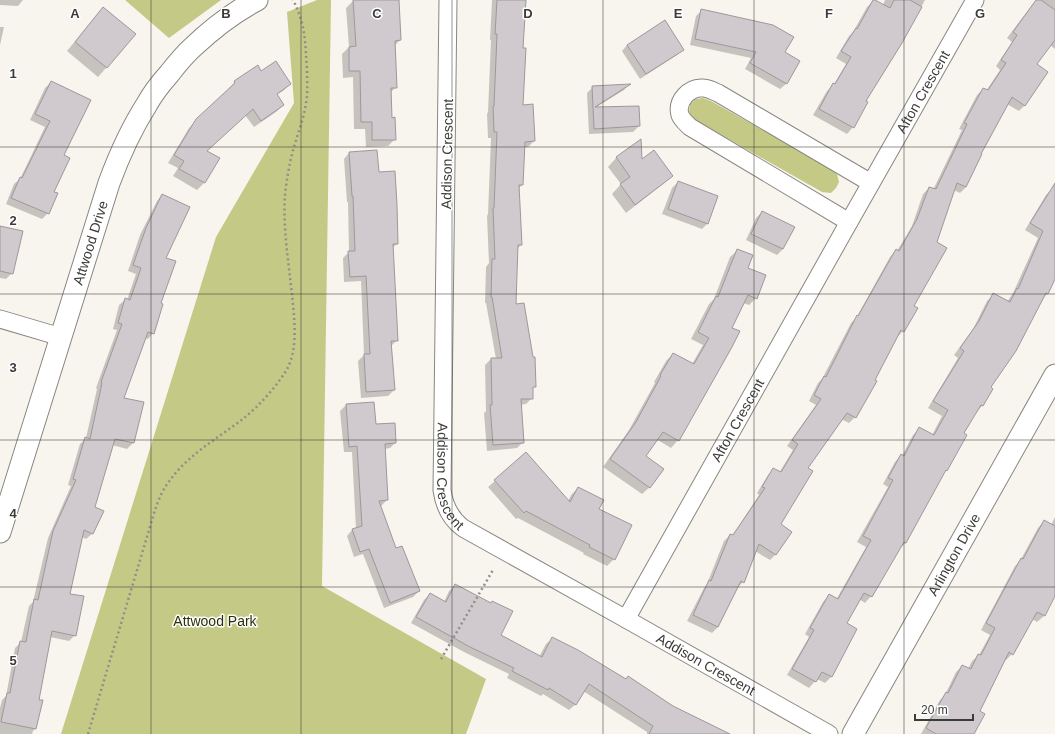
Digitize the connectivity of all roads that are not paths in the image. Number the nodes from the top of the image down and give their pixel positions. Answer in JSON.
{"nodes":[{"id":1,"x":257,"y":0,"type":"edge"},
{"id":2,"x":448,"y":0,"type":"edge"},
{"id":3,"x":975,"y":0,"type":"edge"},
{"id":4,"x":871,"y":183,"type":"junction"},
{"id":5,"x":849,"y":222,"type":"junction"},
{"id":6,"x":0,"y":319,"type":"edge"},
{"id":7,"x":61,"y":337,"type":"junction"},
{"id":8,"x":1055,"y":375,"type":"edge"},
{"id":9,"x":0,"y":532,"type":"edge"},
{"id":10,"x":626,"y":619,"type":"junction"},
{"id":11,"x":830,"y":734,"type":"edge"},
{"id":12,"x":853,"y":734,"type":"edge"}],
"edges":[{"from":1,"to":7,"type":"street","name":"Attwood Drive"},
{"from":2,"to":10,"type":"street","name":"Addison Crescent"},
{"from":3,"to":4,"type":"street","name":"Afton Crescent"},
{"from":4,"to":5,"type":"street","name":"Afton Crescent"},
{"from":4,"to":5,"type":"street"},
{"from":5,"to":10,"type":"street","name":"Afton Crescent"},
{"from":6,"to":7,"type":"street"},
{"from":7,"to":9,"type":"street","name":"Attwood Drive"},
{"from":8,"to":12,"type":"street","name":"Arlington Drive"},
{"from":10,"to":11,"type":"street","name":"Addison Crescent"}]}
